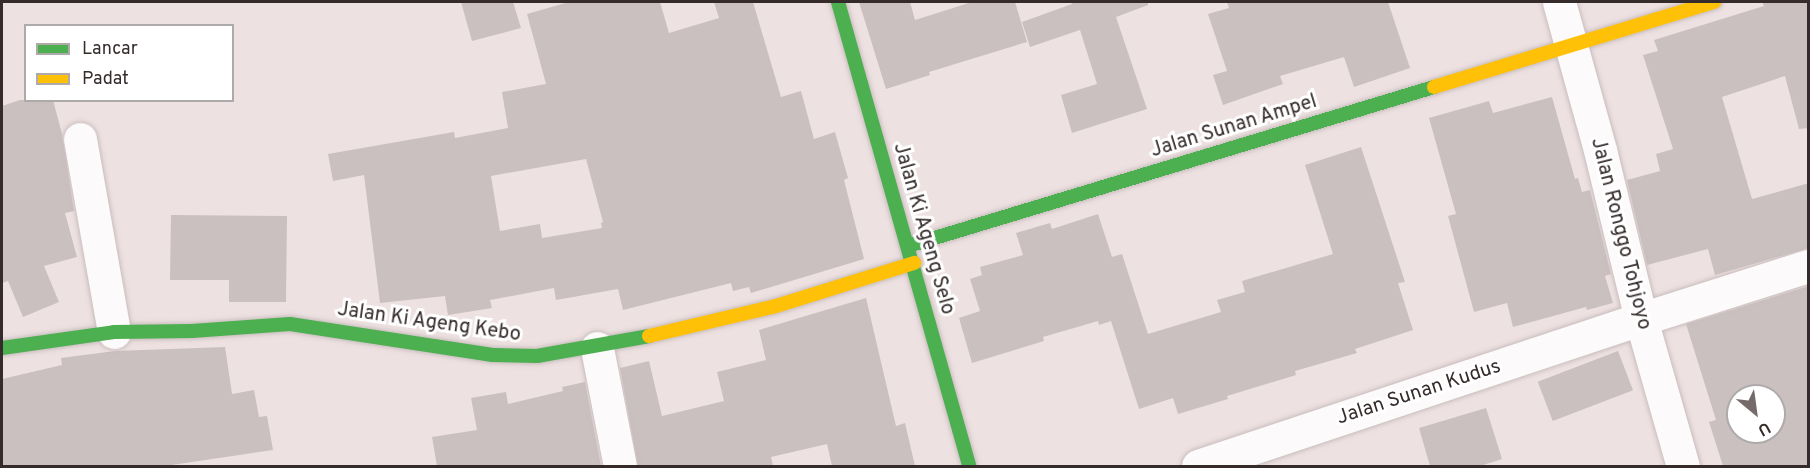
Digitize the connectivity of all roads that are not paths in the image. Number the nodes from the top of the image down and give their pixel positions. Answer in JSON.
{"nodes":[{"id":1,"x":838,"y":2,"type":"edge"},
{"id":2,"x":1559,"y":2,"type":"edge"},
{"id":3,"x":1714,"y":2,"type":"edge"},
{"id":4,"x":1572,"y":45,"type":"junction"},
{"id":5,"x":80,"y":139,"type":"dead end"},
{"id":6,"x":909,"y":246,"type":"junction"},
{"id":7,"x":914,"y":263,"type":"junction"},
{"id":8,"x":1809,"y":266,"type":"edge"},
{"id":9,"x":1641,"y":319,"type":"junction"},
{"id":10,"x":114,"y":332,"type":"junction"},
{"id":11,"x":2,"y":348,"type":"edge"},
{"id":12,"x":597,"y":348,"type":"junction"},
{"id":13,"x":621,"y":466,"type":"edge"},
{"id":14,"x":969,"y":466,"type":"edge"},
{"id":15,"x":1198,"y":466,"type":"edge"},
{"id":16,"x":1683,"y":466,"type":"edge"}],
"edges":[{"from":1,"to":6,"type":"street","name":"Jalan Ki Ageng Selo"},
{"from":2,"to":4,"type":"street","name":"Jalan Ronggo Tohjoyo"},
{"from":3,"to":4,"type":"street","name":"Jalan Sunan Ampel"},
{"from":4,"to":6,"type":"street","name":"Jalan Sunan Ampel"},
{"from":4,"to":9,"type":"street","name":"Jalan Ronggo Tohjoyo"},
{"from":5,"to":10,"type":"street"},
{"from":6,"to":7,"type":"street","name":"Jalan Ki Ageng Selo"},
{"from":7,"to":12,"type":"street","name":"Jalan Ki Ageng Kebo"},
{"from":7,"to":14,"type":"street","name":"Jalan Ki Ageng Selo"},
{"from":8,"to":9,"type":"street","name":"Jalan Sunan Kudus"},
{"from":9,"to":15,"type":"street","name":"Jalan Sunan Kudus"},
{"from":9,"to":16,"type":"street","name":"Jalan Ronggo Tohjoyo"},
{"from":10,"to":11,"type":"street","name":"Jalan Ki Ageng Kebo"},
{"from":10,"to":12,"type":"street","name":"Jalan Ki Ageng Kebo"},
{"from":12,"to":13,"type":"street"}]}
